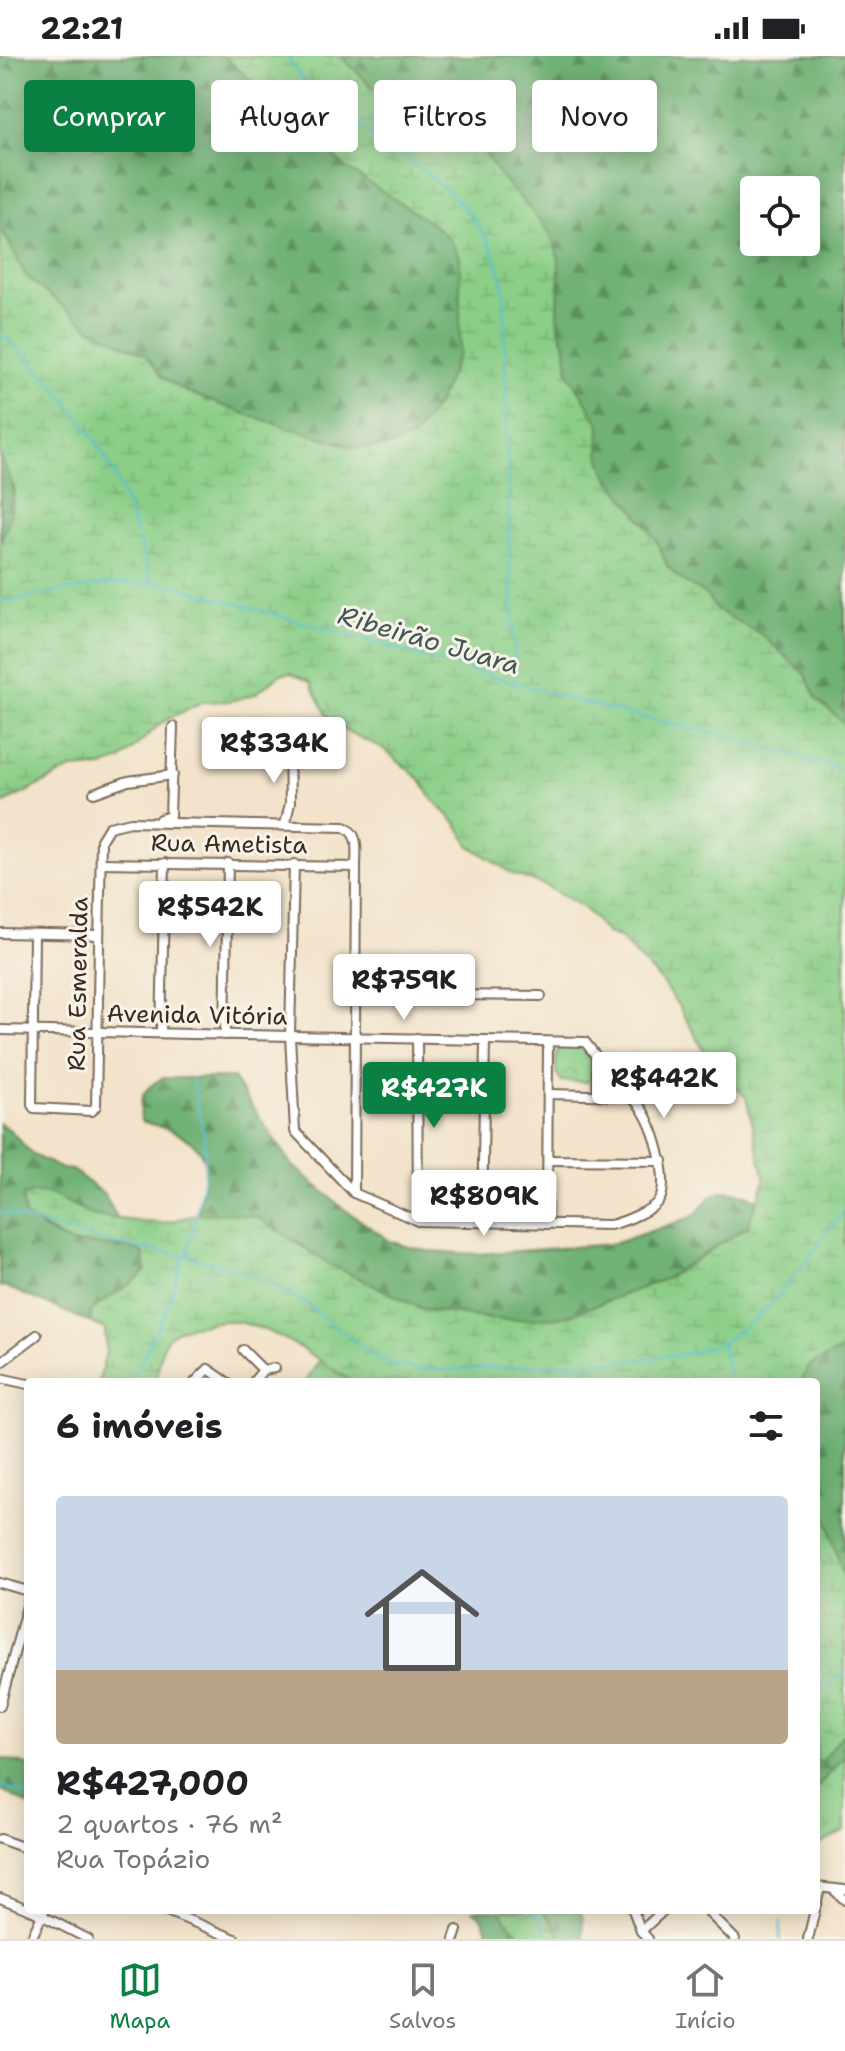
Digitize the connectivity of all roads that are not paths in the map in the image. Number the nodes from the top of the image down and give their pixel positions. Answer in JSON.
{"nodes":[{"id":1,"x":173,"y":727,"type":"dead end"},
{"id":2,"x":289,"y":747,"type":"dead end"},
{"id":3,"x":173,"y":775,"type":"junction"},
{"id":4,"x":94,"y":793,"type":"dead end"},
{"id":5,"x":131,"y":822,"type":"junction"},
{"id":6,"x":285,"y":825,"type":"junction"},
{"id":7,"x":101,"y":863,"type":"junction"},
{"id":8,"x":165,"y":863,"type":"junction"},
{"id":9,"x":228,"y":863,"type":"junction"},
{"id":10,"x":294,"y":864,"type":"junction"},
{"id":11,"x":356,"y":867,"type":"junction"},
{"id":12,"x":0,"y":933,"type":"edge"},
{"id":13,"x":34,"y":934,"type":"junction"},
{"id":14,"x":99,"y":935,"type":"junction"},
{"id":15,"x":356,"y":994,"type":"junction"},
{"id":16,"x":541,"y":996,"type":"dead end"},
{"id":17,"x":0,"y":1030,"type":"edge"},
{"id":18,"x":34,"y":1031,"type":"junction"},
{"id":19,"x":97,"y":1033,"type":"junction"},
{"id":20,"x":161,"y":1033,"type":"junction"},
{"id":21,"x":225,"y":1035,"type":"junction"},
{"id":22,"x":290,"y":1036,"type":"junction"},
{"id":23,"x":355,"y":1038,"type":"junction"},
{"id":24,"x":417,"y":1038,"type":"junction"},
{"id":25,"x":485,"y":1040,"type":"junction"},
{"id":26,"x":548,"y":1042,"type":"junction"},
{"id":27,"x":549,"y":1094,"type":"junction"},
{"id":28,"x":598,"y":1094,"type":"junction"},
{"id":29,"x":548,"y":1160,"type":"junction"},
{"id":30,"x":663,"y":1161,"type":"junction"},
{"id":31,"x":354,"y":1193,"type":"junction"},
{"id":32,"x":418,"y":1221,"type":"junction"},
{"id":33,"x":482,"y":1222,"type":"junction"},
{"id":34,"x":547,"y":1224,"type":"junction"},
{"id":35,"x":37,"y":1335,"type":"dead end"},
{"id":36,"x":243,"y":1350,"type":"dead end"},
{"id":37,"x":0,"y":1363,"type":"edge"},
{"id":38,"x":275,"y":1368,"type":"dead end"},
{"id":39,"x":263,"y":1370,"type":"junction"},
{"id":40,"x":0,"y":1378,"type":"edge"},
{"id":41,"x":199,"y":1378,"type":"edge"},
{"id":42,"x":221,"y":1378,"type":"edge"},
{"id":43,"x":256,"y":1378,"type":"edge"},
{"id":44,"x":24,"y":1383,"type":"edge"},
{"id":45,"x":0,"y":1583,"type":"edge"},
{"id":46,"x":24,"y":1590,"type":"edge"},
{"id":47,"x":24,"y":1617,"type":"edge"},
{"id":48,"x":0,"y":1706,"type":"edge"},
{"id":49,"x":0,"y":1839,"type":"edge"},
{"id":50,"x":24,"y":1848,"type":"edge"},
{"id":51,"x":820,"y":1888,"type":"edge"},
{"id":52,"x":832,"y":1888,"type":"junction"},
{"id":53,"x":845,"y":1890,"type":"edge"},
{"id":54,"x":0,"y":1898,"type":"edge"},
{"id":55,"x":845,"y":1900,"type":"edge"},
{"id":56,"x":24,"y":1907,"type":"edge"},
{"id":57,"x":42,"y":1914,"type":"edge"},
{"id":58,"x":46,"y":1914,"type":"edge"},
{"id":59,"x":174,"y":1914,"type":"edge"},
{"id":60,"x":635,"y":1914,"type":"edge"},
{"id":61,"x":660,"y":1914,"type":"edge"},
{"id":62,"x":710,"y":1914,"type":"edge"},
{"id":63,"x":813,"y":1914,"type":"edge"},
{"id":64,"x":641,"y":1931,"type":"junction"},
{"id":65,"x":31,"y":1939,"type":"edge"},
{"id":66,"x":88,"y":1939,"type":"edge"},
{"id":67,"x":235,"y":1939,"type":"edge"},
{"id":68,"x":648,"y":1939,"type":"edge"},
{"id":69,"x":735,"y":1939,"type":"edge"},
{"id":70,"x":808,"y":1939,"type":"edge"}],
"edges":[{"from":1,"to":3,"type":"street"},
{"from":2,"to":6,"type":"street"},
{"from":3,"to":4,"type":"street"},
{"from":3,"to":5,"type":"street"},
{"from":5,"to":6,"type":"street"},
{"from":5,"to":7,"type":"street","name":"Rua Esmeralda"},
{"from":6,"to":11,"type":"street"},
{"from":7,"to":8,"type":"street","name":"Rua Ametista"},
{"from":7,"to":14,"type":"street","name":"Rua Esmeralda"},
{"from":8,"to":9,"type":"street","name":"Rua Ametista"},
{"from":8,"to":20,"type":"street"},
{"from":9,"to":10,"type":"street","name":"Rua Ametista"},
{"from":9,"to":21,"type":"street"},
{"from":10,"to":11,"type":"street","name":"Rua Ametista"},
{"from":10,"to":22,"type":"street"},
{"from":11,"to":15,"type":"street"},
{"from":12,"to":13,"type":"street"},
{"from":13,"to":14,"type":"street"},
{"from":13,"to":18,"type":"street"},
{"from":14,"to":19,"type":"street","name":"Rua Esmeralda"},
{"from":15,"to":16,"type":"street"},
{"from":15,"to":23,"type":"street"},
{"from":17,"to":18,"type":"street","name":"Avenida Vitória"},
{"from":18,"to":19,"type":"street","name":"Avenida Vitória"},
{"from":18,"to":19,"type":"street","name":"Rua Esmeralda"},
{"from":19,"to":20,"type":"street","name":"Avenida Vitória"},
{"from":20,"to":21,"type":"street","name":"Avenida Vitória"},
{"from":21,"to":22,"type":"street","name":"Avenida Vitória"},
{"from":22,"to":23,"type":"street","name":"Avenida Vitória"},
{"from":22,"to":31,"type":"street"},
{"from":23,"to":24,"type":"street","name":"Avenida Vitória"},
{"from":23,"to":31,"type":"street"},
{"from":24,"to":25,"type":"street","name":"Avenida Vitória"},
{"from":24,"to":32,"type":"street"},
{"from":25,"to":26,"type":"street","name":"Avenida Vitória"},
{"from":25,"to":33,"type":"street"},
{"from":26,"to":27,"type":"street"},
{"from":26,"to":28,"type":"street","name":"Avenida Vitória"},
{"from":27,"to":28,"type":"street"},
{"from":27,"to":29,"type":"street"},
{"from":28,"to":30,"type":"street"},
{"from":29,"to":30,"type":"street"},
{"from":29,"to":34,"type":"street"},
{"from":30,"to":34,"type":"street"},
{"from":31,"to":32,"type":"street"},
{"from":32,"to":33,"type":"street"},
{"from":33,"to":34,"type":"street"},
{"from":35,"to":37,"type":"street"},
{"from":36,"to":39,"type":"street"},
{"from":38,"to":39,"type":"street"},
{"from":39,"to":43,"type":"street"},
{"from":40,"to":44,"type":"street"},
{"from":41,"to":42,"type":"street"},
{"from":45,"to":46,"type":"street"},
{"from":47,"to":48,"type":"street"},
{"from":49,"to":50,"type":"street"},
{"from":51,"to":52,"type":"street"},
{"from":52,"to":53,"type":"street"},
{"from":52,"to":55,"type":"street"},
{"from":54,"to":56,"type":"street"},
{"from":57,"to":65,"type":"street"},
{"from":58,"to":66,"type":"street"},
{"from":59,"to":67,"type":"street"},
{"from":60,"to":64,"type":"street"},
{"from":61,"to":64,"type":"street"},
{"from":62,"to":69,"type":"street"},
{"from":63,"to":70,"type":"street"},
{"from":64,"to":68,"type":"street"}]}
